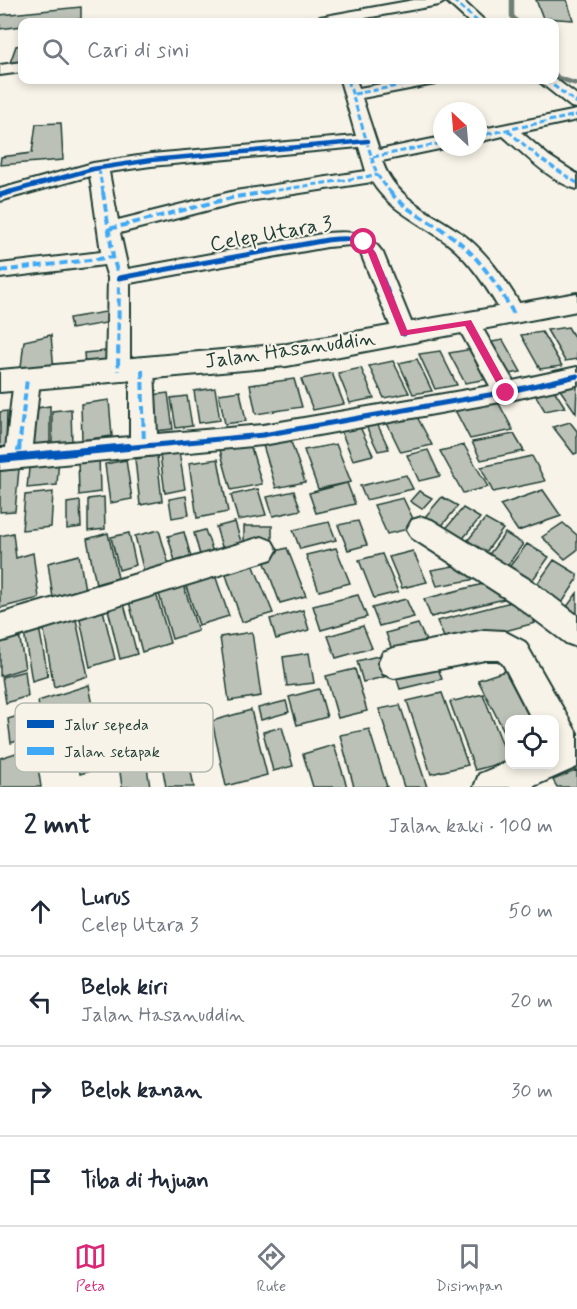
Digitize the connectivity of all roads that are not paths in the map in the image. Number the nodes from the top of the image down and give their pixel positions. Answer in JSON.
{"nodes":[{"id":1,"x":439,"y":0,"type":"edge"},
{"id":2,"x":453,"y":0,"type":"edge"},
{"id":3,"x":342,"y":18,"type":"edge"},
{"id":4,"x":473,"y":18,"type":"edge"},
{"id":5,"x":18,"y":68,"type":"edge"},
{"id":6,"x":0,"y":70,"type":"edge"},
{"id":7,"x":385,"y":84,"type":"edge"},
{"id":8,"x":551,"y":84,"type":"edge"},
{"id":9,"x":351,"y":87,"type":"edge"},
{"id":10,"x":577,"y":103,"type":"edge"},
{"id":11,"x":577,"y":115,"type":"edge"},
{"id":12,"x":508,"y":131,"type":"junction"},
{"id":13,"x":487,"y":134,"type":"edge"},
{"id":14,"x":433,"y":145,"type":"edge"},
{"id":15,"x":372,"y":158,"type":"junction"},
{"id":16,"x":99,"y":168,"type":"junction"},
{"id":17,"x":573,"y":177,"type":"edge"},
{"id":18,"x":0,"y":195,"type":"edge"},
{"id":19,"x":109,"y":229,"type":"junction"},
{"id":20,"x":116,"y":267,"type":"junction"},
{"id":21,"x":0,"y":271,"type":"edge"},
{"id":22,"x":577,"y":302,"type":"edge"},
{"id":23,"x":514,"y":314,"type":"junction"},
{"id":24,"x":468,"y":323,"type":"junction"},
{"id":25,"x":404,"y":334,"type":"junction"},
{"id":26,"x":130,"y":370,"type":"junction"},
{"id":27,"x":577,"y":376,"type":"edge"},
{"id":28,"x":14,"y":380,"type":"edge"},
{"id":29,"x":506,"y":393,"type":"junction"},
{"id":30,"x":144,"y":447,"type":"junction"},
{"id":31,"x":9,"y":458,"type":"edge"},
{"id":32,"x":422,"y":529,"type":"dead end"},
{"id":33,"x":262,"y":550,"type":"dead end"},
{"id":34,"x":0,"y":628,"type":"edge"},
{"id":35,"x":577,"y":633,"type":"edge"},
{"id":36,"x":394,"y":663,"type":"dead end"},
{"id":37,"x":548,"y":715,"type":"edge"},
{"id":38,"x":560,"y":751,"type":"edge"},
{"id":39,"x":492,"y":787,"type":"edge"}],
"edges":[{"from":1,"to":3,"type":"street"},
{"from":2,"to":4,"type":"street"},
{"from":5,"to":6,"type":"street"},
{"from":7,"to":9,"type":"street"},
{"from":8,"to":10,"type":"street"},
{"from":9,"to":15,"type":"street"},
{"from":11,"to":12,"type":"street"},
{"from":12,"to":13,"type":"street"},
{"from":12,"to":17,"type":"street"},
{"from":14,"to":15,"type":"street"},
{"from":15,"to":16,"type":"street"},
{"from":15,"to":19,"type":"street"},
{"from":15,"to":23,"type":"street"},
{"from":16,"to":18,"type":"street"},
{"from":16,"to":19,"type":"street"},
{"from":19,"to":20,"type":"street"},
{"from":20,"to":21,"type":"street"},
{"from":20,"to":25,"type":"street","name":"Celep Utara 3"},
{"from":20,"to":26,"type":"street"},
{"from":22,"to":23,"type":"main road","name":"Jalan Hasanuddin"},
{"from":23,"to":24,"type":"main road","name":"Jalan Hasanuddin"},
{"from":24,"to":25,"type":"main road","name":"Jalan Hasanuddin"},
{"from":24,"to":29,"type":"street"},
{"from":25,"to":26,"type":"main road","name":"Jalan Hasanuddin"},
{"from":26,"to":28,"type":"main road","name":"Jalan Hasanuddin"},
{"from":26,"to":30,"type":"street"},
{"from":27,"to":29,"type":"street"},
{"from":28,"to":31,"type":"street"},
{"from":29,"to":30,"type":"street"},
{"from":30,"to":31,"type":"street"},
{"from":32,"to":35,"type":"street"},
{"from":33,"to":34,"type":"street"},
{"from":36,"to":37,"type":"street"},
{"from":38,"to":39,"type":"street"}]}
